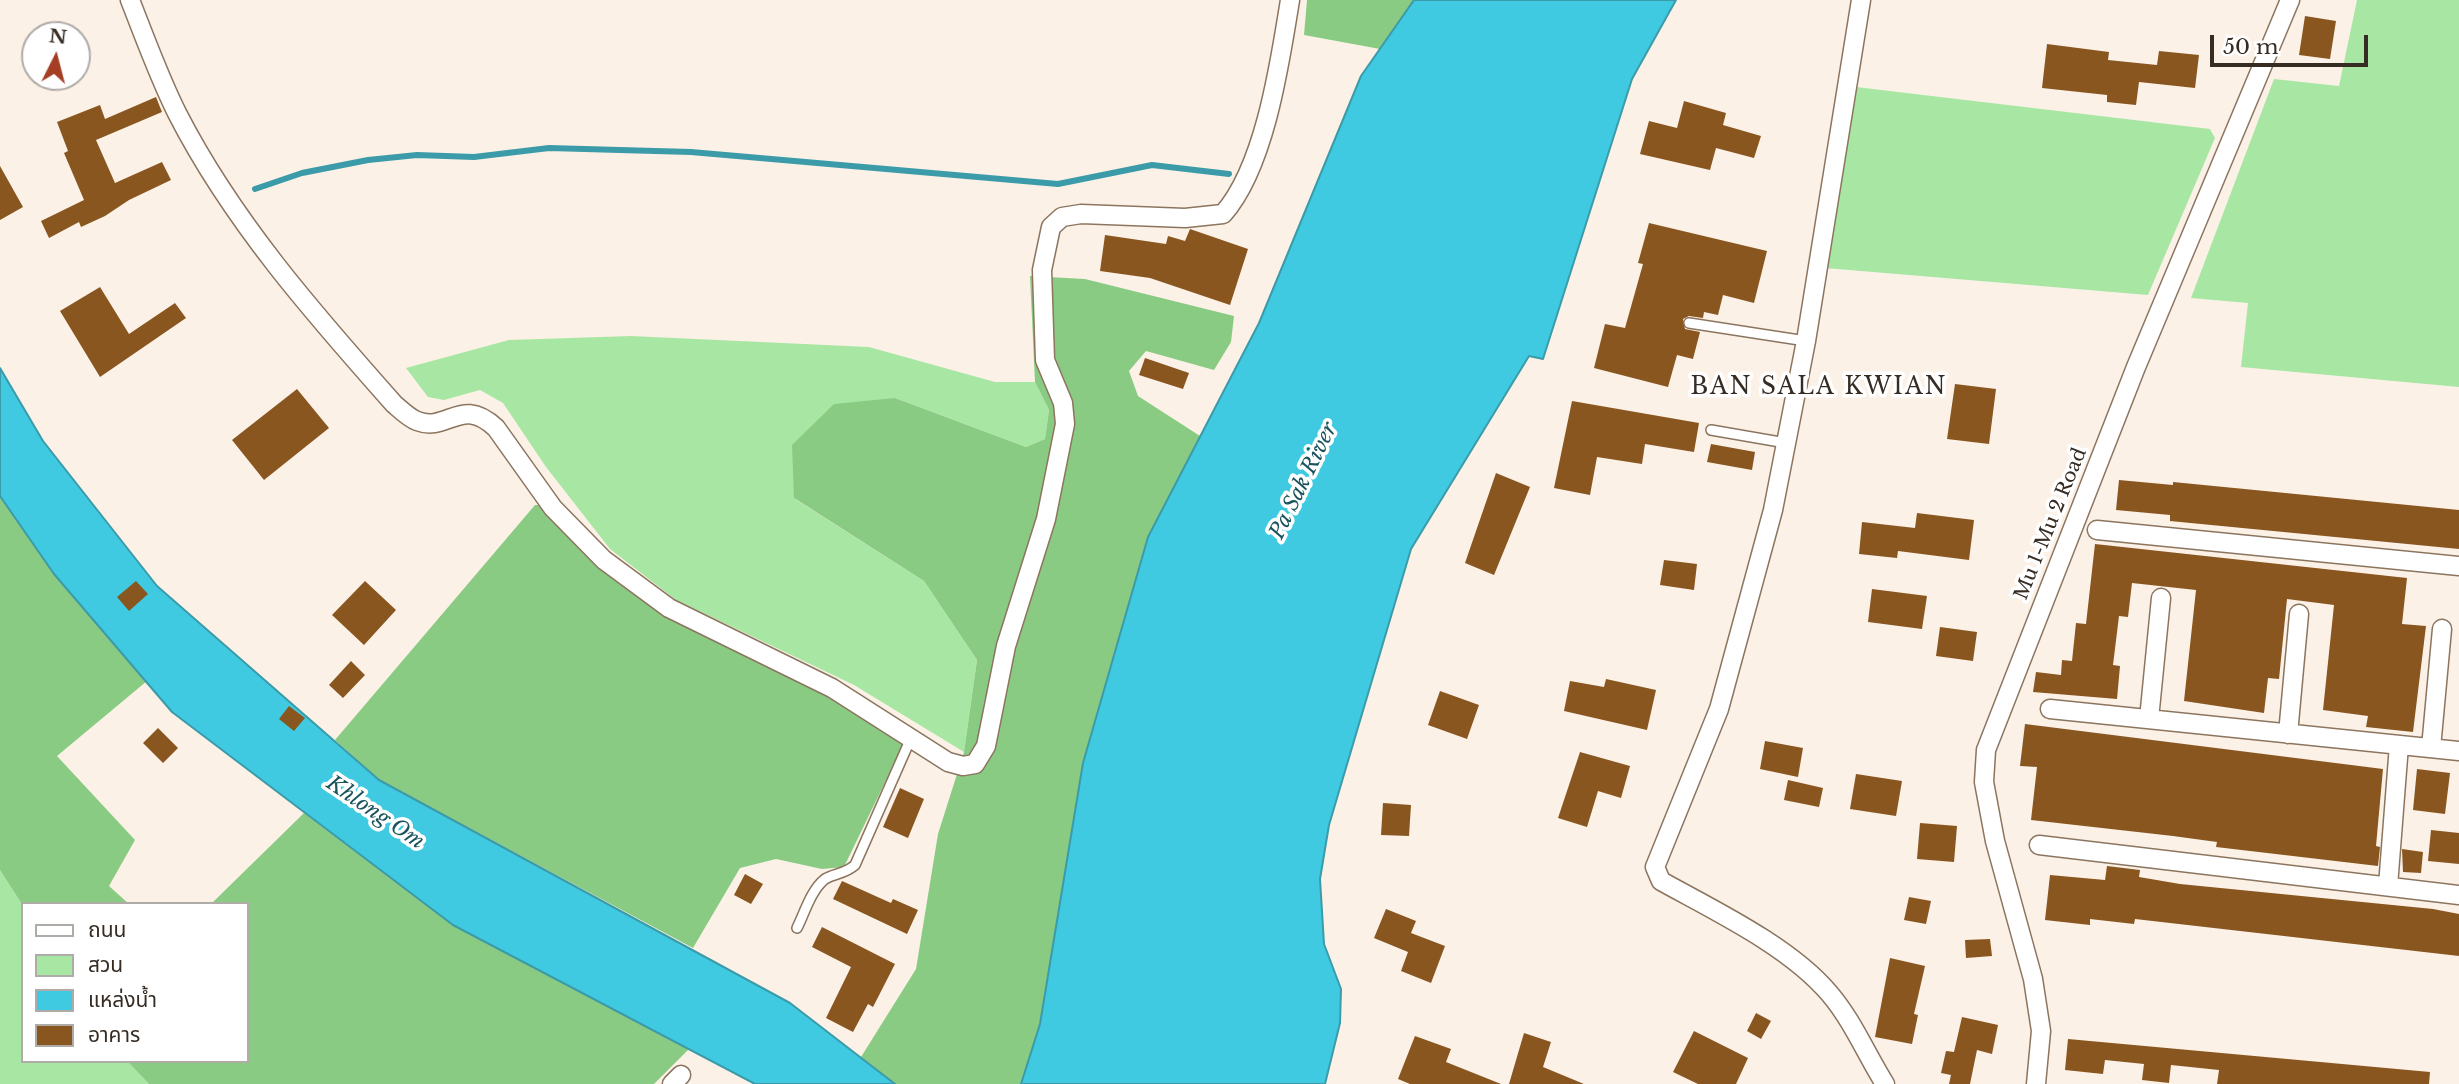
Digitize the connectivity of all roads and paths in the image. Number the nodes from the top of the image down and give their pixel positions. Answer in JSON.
{"nodes":[{"id":1,"x":130,"y":0,"type":"edge"},
{"id":2,"x":1290,"y":0,"type":"edge"},
{"id":3,"x":1861,"y":0,"type":"edge"},
{"id":4,"x":2290,"y":0,"type":"edge"},
{"id":5,"x":1689,"y":323,"type":"dead end"},
{"id":6,"x":1806,"y":341,"type":"junction"},
{"id":7,"x":1712,"y":430,"type":"dead end"},
{"id":8,"x":1788,"y":443,"type":"junction"},
{"id":9,"x":2097,"y":530,"type":"dead end"},
{"id":10,"x":2459,"y":566,"type":"edge"},
{"id":11,"x":2161,"y":598,"type":"dead end"},
{"id":12,"x":2300,"y":614,"type":"dead end"},
{"id":13,"x":2442,"y":629,"type":"dead end"},
{"id":14,"x":2050,"y":709,"type":"dead end"},
{"id":15,"x":2149,"y":719,"type":"junction"},
{"id":16,"x":2288,"y":734,"type":"junction"},
{"id":17,"x":911,"y":738,"type":"junction"},
{"id":18,"x":2399,"y":745,"type":"junction"},
{"id":19,"x":2431,"y":748,"type":"junction"},
{"id":20,"x":2459,"y":751,"type":"edge"},
{"id":21,"x":2039,"y":845,"type":"dead end"},
{"id":22,"x":2388,"y":886,"type":"junction"},
{"id":23,"x":2459,"y":895,"type":"edge"},
{"id":24,"x":797,"y":928,"type":"dead end"},
{"id":25,"x":1885,"y":1084,"type":"edge"},
{"id":26,"x":2036,"y":1084,"type":"edge"}],
"edges":[{"from":1,"to":17,"type":"street"},
{"from":2,"to":17,"type":"street"},
{"from":3,"to":6,"type":"street"},
{"from":4,"to":26,"type":"street","name":"Mu 1-Mu 2 Road"},
{"from":5,"to":6,"type":"lane"},
{"from":6,"to":8,"type":"street"},
{"from":7,"to":8,"type":"lane"},
{"from":8,"to":25,"type":"street"},
{"from":9,"to":10,"type":"street"},
{"from":11,"to":15,"type":"street"},
{"from":12,"to":16,"type":"street"},
{"from":13,"to":19,"type":"street"},
{"from":14,"to":15,"type":"street"},
{"from":15,"to":16,"type":"street"},
{"from":16,"to":18,"type":"street"},
{"from":17,"to":24,"type":"lane"},
{"from":18,"to":19,"type":"street"},
{"from":18,"to":22,"type":"street"},
{"from":19,"to":20,"type":"street"},
{"from":21,"to":22,"type":"street"},
{"from":22,"to":23,"type":"street"}]}
